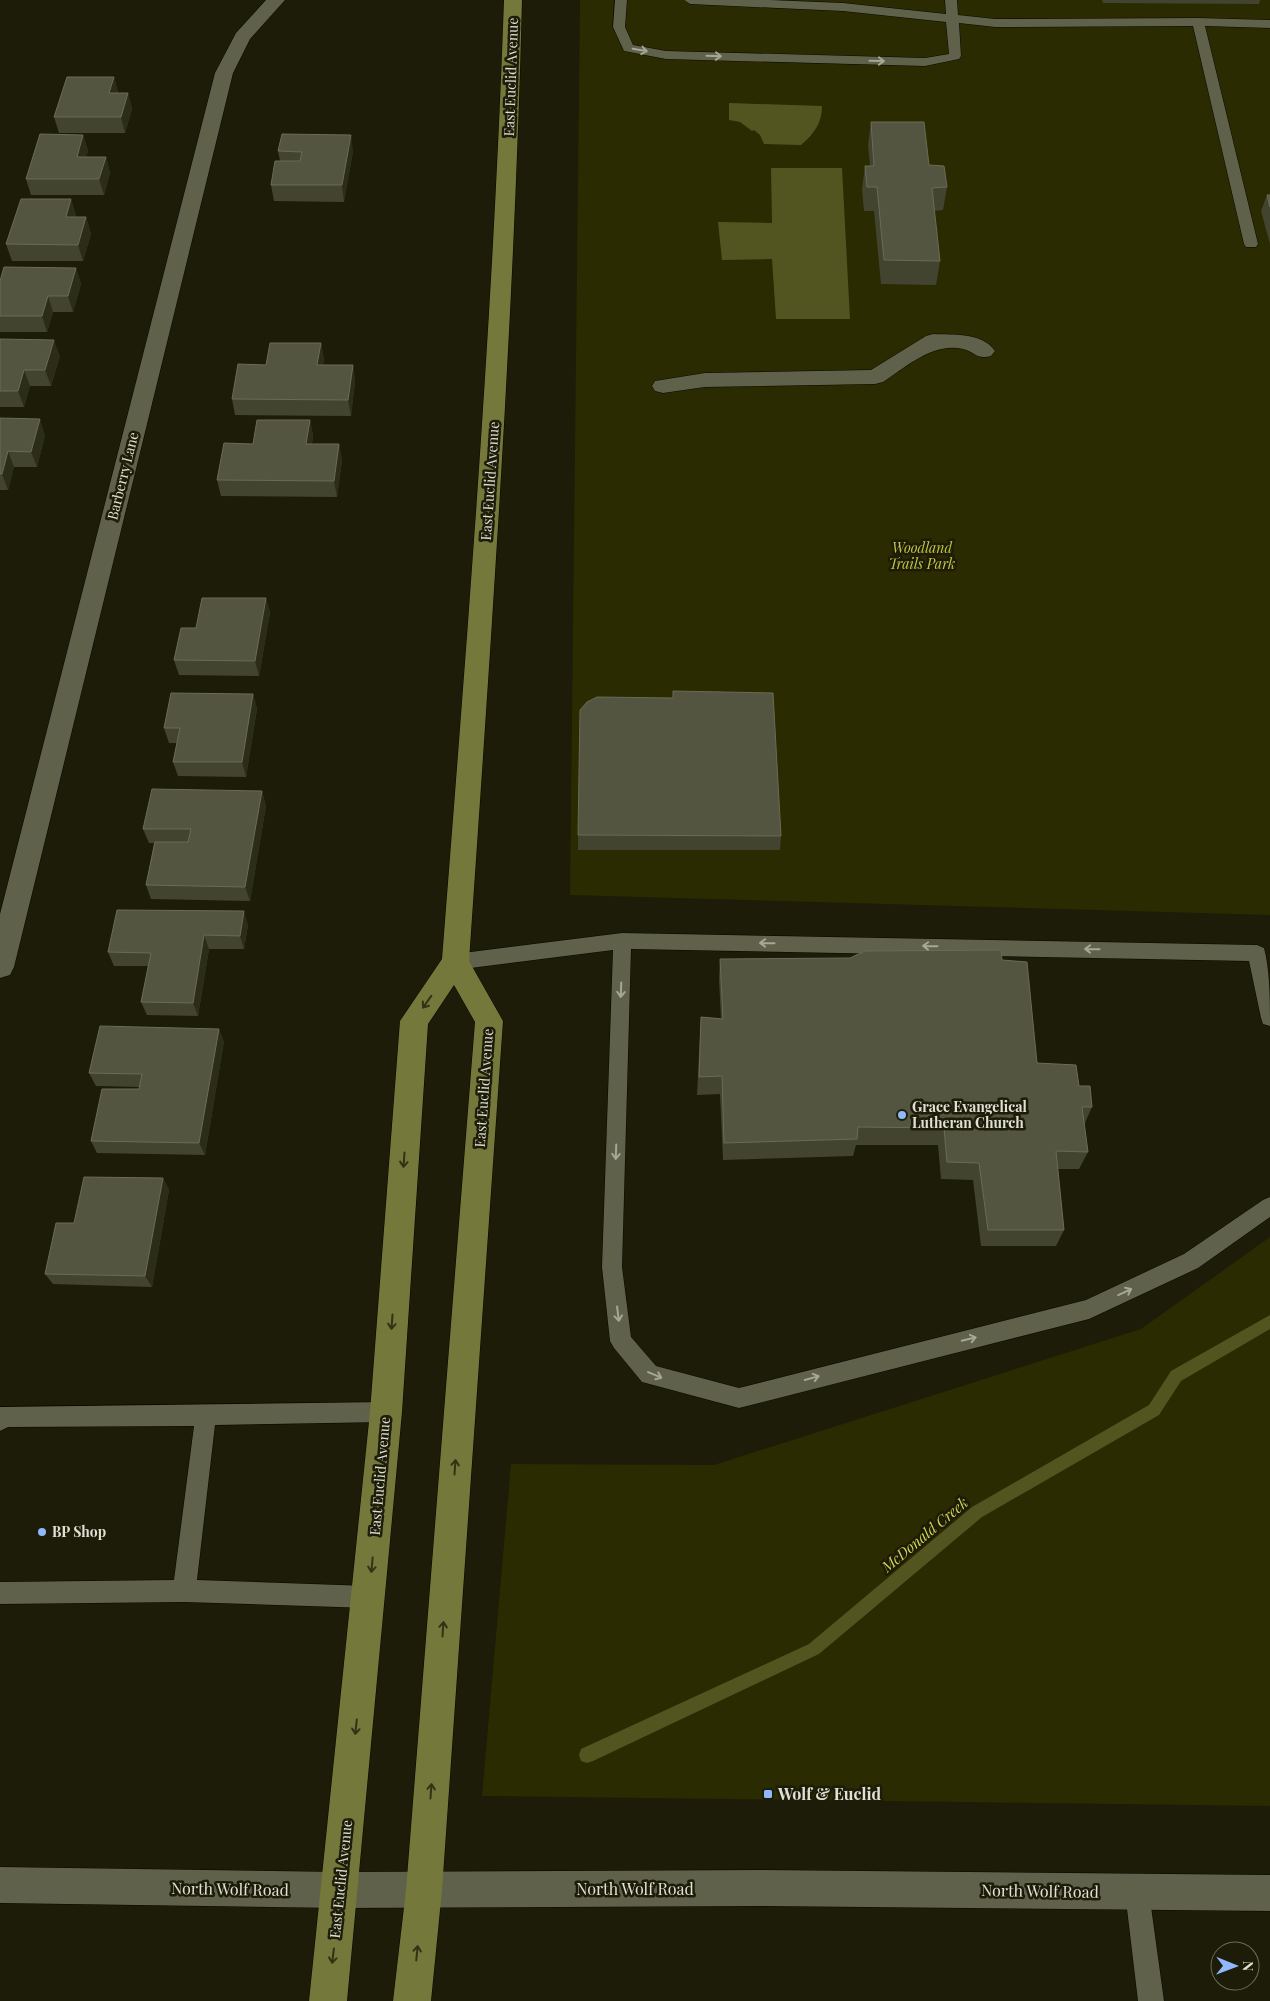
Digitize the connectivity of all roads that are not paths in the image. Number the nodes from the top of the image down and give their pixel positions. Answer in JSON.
{"nodes":[{"id":1,"x":276,"y":0,"type":"edge"},
{"id":2,"x":514,"y":0,"type":"edge"},
{"id":3,"x":621,"y":0,"type":"edge"},
{"id":4,"x":693,"y":0,"type":"edge"},
{"id":5,"x":951,"y":0,"type":"edge"},
{"id":6,"x":952,"y":19,"type":"junction"},
{"id":7,"x":1198,"y":22,"type":"junction"},
{"id":8,"x":1270,"y":24,"type":"edge"},
{"id":9,"x":1251,"y":244,"type":"dead end"},
{"id":10,"x":984,"y":351,"type":"dead end"},
{"id":11,"x":662,"y":386,"type":"dead end"},
{"id":12,"x":622,"y":941,"type":"junction"},
{"id":13,"x":455,"y":962,"type":"junction"},
{"id":14,"x":0,"y":967,"type":"edge"},
{"id":15,"x":1270,"y":1018,"type":"edge"},
{"id":16,"x":1270,"y":1206,"type":"edge"},
{"id":17,"x":386,"y":1412,"type":"junction"},
{"id":18,"x":206,"y":1415,"type":"junction"},
{"id":19,"x":0,"y":1422,"type":"edge"},
{"id":20,"x":184,"y":1591,"type":"junction"},
{"id":21,"x":0,"y":1593,"type":"edge"},
{"id":22,"x":369,"y":1597,"type":"junction"},
{"id":23,"x":0,"y":1885,"type":"edge"},
{"id":24,"x":340,"y":1890,"type":"junction"},
{"id":25,"x":424,"y":1890,"type":"junction"},
{"id":26,"x":1137,"y":1892,"type":"junction"},
{"id":27,"x":1270,"y":1893,"type":"edge"},
{"id":28,"x":328,"y":2001,"type":"edge"},
{"id":29,"x":412,"y":2001,"type":"edge"},
{"id":30,"x":1151,"y":2001,"type":"edge"}],
"edges":[{"from":1,"to":14,"type":"street","name":"Barberry Lane"},
{"from":2,"to":13,"type":"main road","name":"East Euclid Avenue"},
{"from":3,"to":6,"type":"lane","one_way":true},
{"from":4,"to":6,"type":"lane"},
{"from":5,"to":6,"type":"lane"},
{"from":6,"to":7,"type":"lane"},
{"from":7,"to":8,"type":"lane"},
{"from":7,"to":9,"type":"lane"},
{"from":10,"to":11,"type":"street"},
{"from":12,"to":13,"type":"lane"},
{"from":15,"to":12,"type":"lane","one_way":true},
{"from":12,"to":16,"type":"lane","one_way":true},
{"from":13,"to":17,"type":"main road","name":"East Euclid Avenue","one_way":true},
{"from":25,"to":13,"type":"main road","name":"East Euclid Avenue","one_way":true},
{"from":17,"to":18,"type":"lane"},
{"from":17,"to":22,"type":"main road","name":"East Euclid Avenue","one_way":true},
{"from":18,"to":19,"type":"lane"},
{"from":18,"to":20,"type":"lane"},
{"from":20,"to":21,"type":"lane"},
{"from":20,"to":22,"type":"lane"},
{"from":22,"to":24,"type":"main road","name":"East Euclid Avenue","one_way":true},
{"from":23,"to":24,"type":"street","name":"North Wolf Road"},
{"from":24,"to":25,"type":"street","name":"North Wolf Road"},
{"from":24,"to":28,"type":"main road","name":"East Euclid Avenue","one_way":true},
{"from":25,"to":26,"type":"street","name":"North Wolf Road"},
{"from":29,"to":25,"type":"main road","name":"East Euclid Avenue","one_way":true},
{"from":26,"to":27,"type":"street","name":"North Wolf Road"},
{"from":26,"to":30,"type":"lane"}]}
